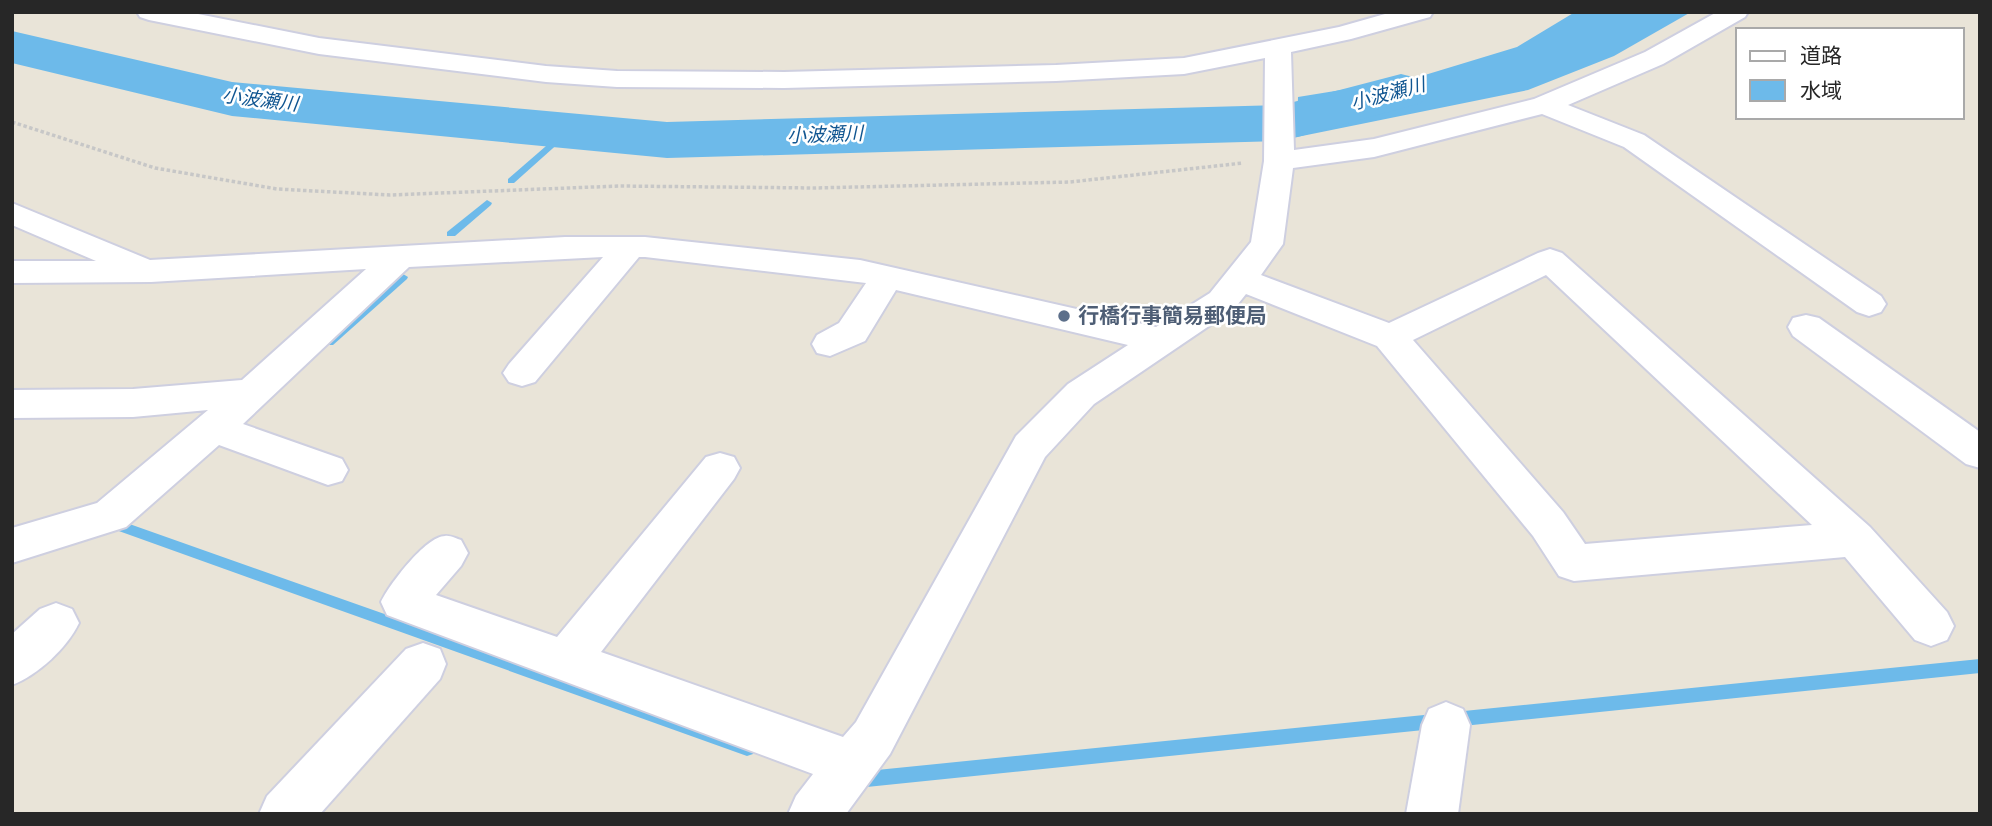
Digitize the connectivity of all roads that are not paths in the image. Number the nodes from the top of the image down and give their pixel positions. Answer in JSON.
{"nodes":[{"id":1,"x":149,"y":12,"type":"edge"},
{"id":2,"x":1421,"y":12,"type":"edge"},
{"id":3,"x":1736,"y":12,"type":"edge"},
{"id":4,"x":1278,"y":48,"type":"junction"},
{"id":5,"x":1545,"y":104,"type":"junction"},
{"id":6,"x":1279,"y":155,"type":"junction"},
{"id":7,"x":12,"y":213,"type":"edge"},
{"id":8,"x":630,"y":247,"type":"junction"},
{"id":9,"x":401,"y":256,"type":"junction"},
{"id":10,"x":150,"y":271,"type":"junction"},
{"id":11,"x":12,"y":272,"type":"edge"},
{"id":12,"x":887,"y":278,"type":"junction"},
{"id":13,"x":1240,"y":279,"type":"junction"},
{"id":14,"x":1869,"y":304,"type":"dead end"},
{"id":15,"x":1806,"y":327,"type":"dead end"},
{"id":16,"x":1390,"y":337,"type":"junction"},
{"id":17,"x":1162,"y":341,"type":"junction"},
{"id":18,"x":830,"y":344,"type":"dead end"},
{"id":19,"x":522,"y":373,"type":"dead end"},
{"id":20,"x":251,"y":393,"type":"junction"},
{"id":21,"x":12,"y":404,"type":"edge"},
{"id":22,"x":213,"y":428,"type":"junction"},
{"id":23,"x":1980,"y":453,"type":"edge"},
{"id":24,"x":720,"y":468,"type":"dead end"},
{"id":25,"x":328,"y":470,"type":"dead end"},
{"id":26,"x":1855,"y":539,"type":"junction"},
{"id":27,"x":12,"y":545,"type":"edge"},
{"id":28,"x":446,"y":554,"type":"dead end"},
{"id":29,"x":56,"y":623,"type":"dead end"},
{"id":30,"x":1931,"y":626,"type":"dead end"},
{"id":31,"x":566,"y":661,"type":"junction"},
{"id":32,"x":12,"y":664,"type":"edge"},
{"id":33,"x":423,"y":664,"type":"dead end"},
{"id":34,"x":1446,"y":725,"type":"dead end"},
{"id":35,"x":853,"y":765,"type":"junction"},
{"id":36,"x":285,"y":814,"type":"edge"},
{"id":37,"x":814,"y":814,"type":"edge"},
{"id":38,"x":1432,"y":814,"type":"edge"}],
"edges":[{"from":1,"to":4,"type":"street"},
{"from":2,"to":4,"type":"street"},
{"from":3,"to":5,"type":"street"},
{"from":4,"to":6,"type":"street"},
{"from":5,"to":6,"type":"street"},
{"from":5,"to":14,"type":"street"},
{"from":6,"to":13,"type":"street"},
{"from":7,"to":10,"type":"street"},
{"from":8,"to":9,"type":"street"},
{"from":8,"to":12,"type":"street"},
{"from":8,"to":19,"type":"street"},
{"from":9,"to":10,"type":"street"},
{"from":9,"to":20,"type":"street"},
{"from":10,"to":11,"type":"street"},
{"from":12,"to":17,"type":"street"},
{"from":12,"to":18,"type":"street"},
{"from":13,"to":16,"type":"street"},
{"from":13,"to":17,"type":"street"},
{"from":15,"to":23,"type":"street"},
{"from":16,"to":26,"type":"street"},
{"from":16,"to":26,"type":"street"},
{"from":17,"to":35,"type":"street"},
{"from":20,"to":21,"type":"street"},
{"from":20,"to":22,"type":"street"},
{"from":22,"to":25,"type":"street"},
{"from":22,"to":27,"type":"street"},
{"from":24,"to":31,"type":"street"},
{"from":26,"to":30,"type":"street"},
{"from":28,"to":31,"type":"street"},
{"from":29,"to":32,"type":"street"},
{"from":31,"to":35,"type":"street"},
{"from":33,"to":36,"type":"street"},
{"from":34,"to":38,"type":"street"},
{"from":35,"to":37,"type":"street"}]}
